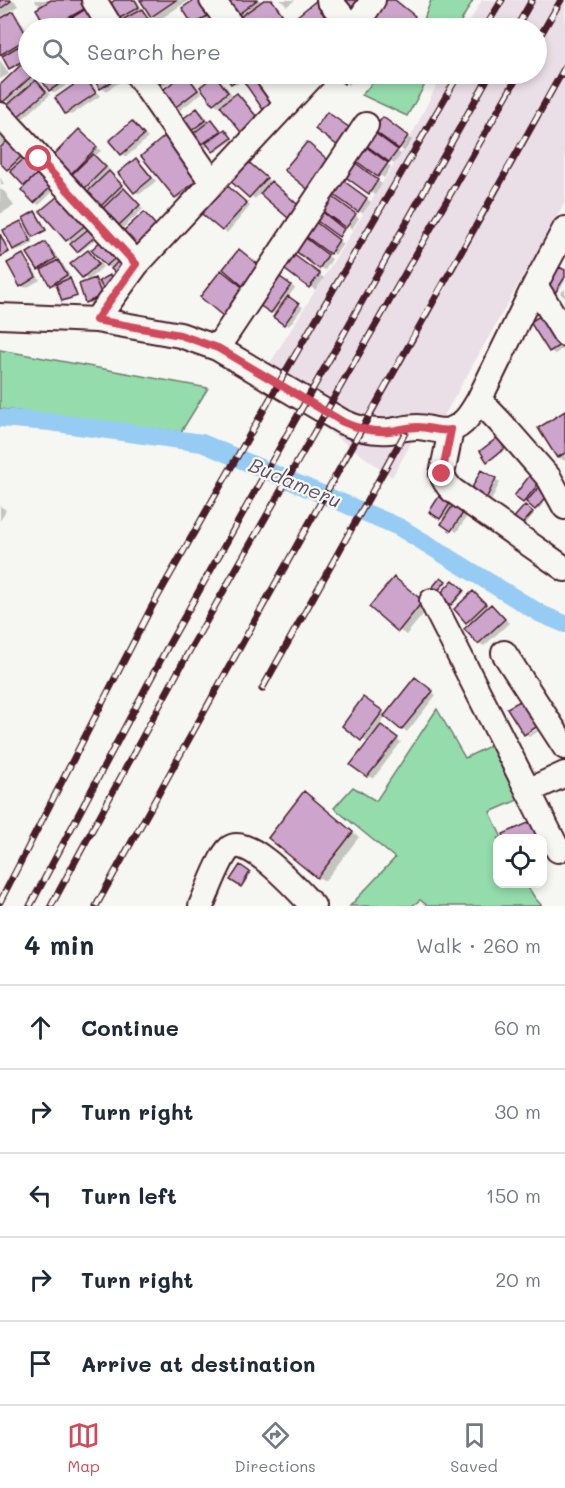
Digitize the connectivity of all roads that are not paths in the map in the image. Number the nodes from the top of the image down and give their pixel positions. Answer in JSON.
{"nodes":[{"id":1,"x":94,"y":0,"type":"edge"},
{"id":2,"x":212,"y":0,"type":"edge"},
{"id":3,"x":329,"y":0,"type":"edge"},
{"id":4,"x":373,"y":0,"type":"edge"},
{"id":5,"x":105,"y":18,"type":"edge"},
{"id":6,"x":226,"y":18,"type":"edge"},
{"id":7,"x":344,"y":18,"type":"edge"},
{"id":8,"x":360,"y":18,"type":"edge"},
{"id":9,"x":144,"y":84,"type":"edge"},
{"id":10,"x":274,"y":84,"type":"edge"},
{"id":11,"x":305,"y":84,"type":"edge"},
{"id":12,"x":288,"y":103,"type":"junction"},
{"id":13,"x":0,"y":115,"type":"edge"},
{"id":14,"x":366,"y":125,"type":"dead end"},
{"id":15,"x":212,"y":182,"type":"junction"},
{"id":16,"x":565,"y":229,"type":"edge"},
{"id":17,"x":136,"y":264,"type":"junction"},
{"id":18,"x":535,"y":285,"type":"junction"},
{"id":19,"x":0,"y":316,"type":"edge"},
{"id":20,"x":96,"y":320,"type":"junction"},
{"id":21,"x":565,"y":334,"type":"edge"},
{"id":22,"x":218,"y":348,"type":"junction"},
{"id":23,"x":479,"y":400,"type":"junction"},
{"id":24,"x":451,"y":430,"type":"junction"},
{"id":25,"x":557,"y":474,"type":"edge"},
{"id":26,"x":565,"y":507,"type":"edge"},
{"id":27,"x":565,"y":569,"type":"edge"},
{"id":28,"x":432,"y":601,"type":"dead end"},
{"id":29,"x":504,"y":653,"type":"dead end"},
{"id":30,"x":565,"y":747,"type":"edge"},
{"id":31,"x":565,"y":774,"type":"edge"},
{"id":32,"x":528,"y":791,"type":"junction"},
{"id":33,"x":558,"y":849,"type":"dead end"},
{"id":34,"x":201,"y":906,"type":"edge"},
{"id":35,"x":313,"y":906,"type":"edge"}],
"edges":[{"from":1,"to":5,"type":"street"},
{"from":2,"to":6,"type":"street"},
{"from":3,"to":7,"type":"street"},
{"from":4,"to":8,"type":"street"},
{"from":9,"to":15,"type":"street"},
{"from":10,"to":12,"type":"street"},
{"from":11,"to":12,"type":"street"},
{"from":12,"to":15,"type":"street"},
{"from":13,"to":17,"type":"street"},
{"from":14,"to":22,"type":"street"},
{"from":15,"to":17,"type":"street"},
{"from":16,"to":18,"type":"street"},
{"from":17,"to":20,"type":"street"},
{"from":18,"to":21,"type":"street"},
{"from":18,"to":23,"type":"street"},
{"from":19,"to":20,"type":"street"},
{"from":20,"to":22,"type":"street"},
{"from":22,"to":24,"type":"street"},
{"from":23,"to":24,"type":"street"},
{"from":23,"to":25,"type":"street"},
{"from":24,"to":27,"type":"street"},
{"from":25,"to":26,"type":"street"},
{"from":28,"to":32,"type":"street"},
{"from":29,"to":30,"type":"street"},
{"from":31,"to":32,"type":"street"},
{"from":32,"to":33,"type":"street"},
{"from":34,"to":35,"type":"street"}]}
